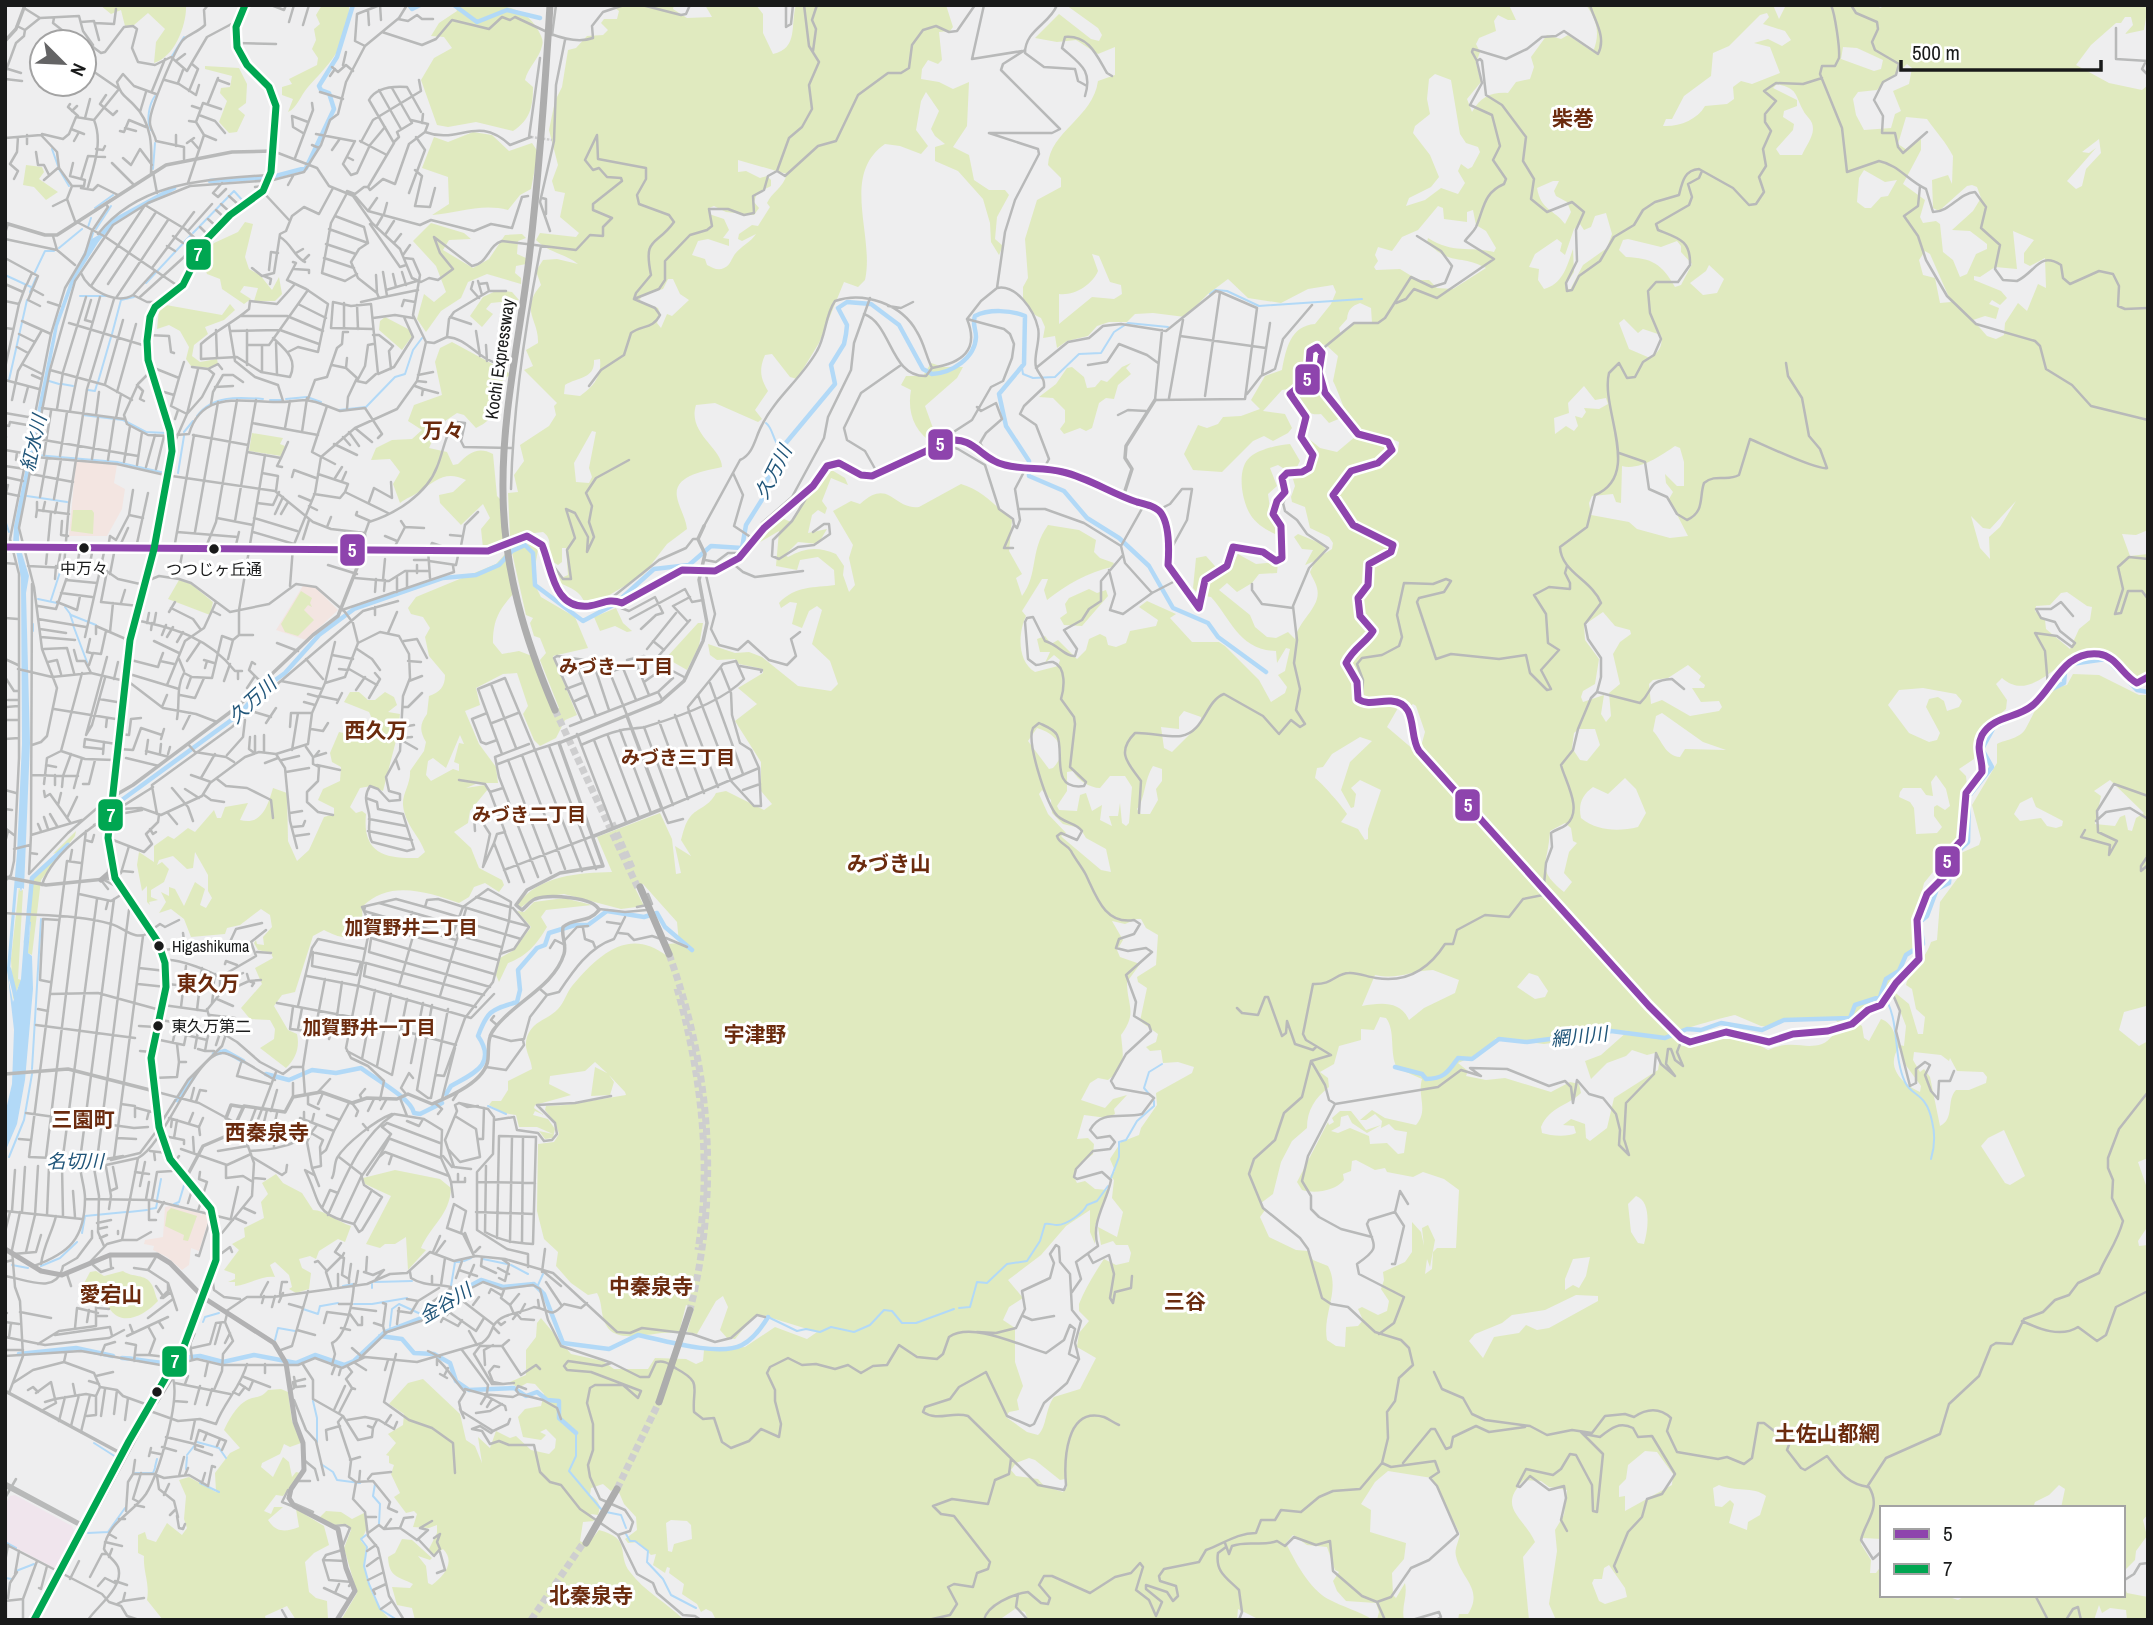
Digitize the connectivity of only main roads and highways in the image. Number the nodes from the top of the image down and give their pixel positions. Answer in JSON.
{"nodes":[{"id":1,"x":245,"y":5,"type":"edge"},
{"id":2,"x":553,"y":5,"type":"edge"},
{"id":3,"x":5,"y":547,"type":"edge"},
{"id":4,"x":154,"y":549,"type":"junction"},
{"id":5,"x":2148,"y":677,"type":"edge"},
{"id":6,"x":556,"y":709,"type":"tunnel mouth"},
{"id":7,"x":1419,"y":751,"type":"tunnel mouth"},
{"id":8,"x":111,"y":861,"type":"junction"},
{"id":9,"x":101,"y":880,"type":"road end"},
{"id":10,"x":639,"y":888,"type":"tunnel mouth"},
{"id":11,"x":668,"y":954,"type":"tunnel mouth"},
{"id":12,"x":1673,"y":1030,"type":"tunnel mouth"},
{"id":13,"x":5,"y":1249,"type":"edge"},
{"id":14,"x":11,"y":1262,"type":"edge"},
{"id":15,"x":204,"y":1298,"type":"junction"},
{"id":16,"x":689,"y":1310,"type":"tunnel mouth"},
{"id":17,"x":178,"y":1363,"type":"junction"},
{"id":18,"x":658,"y":1402,"type":"tunnel mouth"},
{"id":19,"x":615,"y":1491,"type":"tunnel mouth"},
{"id":20,"x":585,"y":1543,"type":"tunnel mouth"},
{"id":21,"x":36,"y":1620,"type":"edge"},
{"id":22,"x":337,"y":1620,"type":"edge"}],
"edges":[{"from":1,"to":4,"type":"main road"},
{"from":2,"to":6,"type":"highway","name":"Kochi Expressway"},
{"from":3,"to":4,"type":"main road"},
{"from":4,"to":7,"type":"main road"},
{"from":4,"to":8,"type":"main road"},
{"from":5,"to":12,"type":"main road"},
{"from":8,"to":9,"type":"main road"},
{"from":8,"to":15,"type":"main road"},
{"from":10,"to":11,"type":"highway"},
{"from":13,"to":14,"type":"main road"},
{"from":14,"to":15,"type":"main road"},
{"from":15,"to":17,"type":"main road"},
{"from":15,"to":17,"type":"main road"},
{"from":15,"to":22,"type":"main road"},
{"from":16,"to":18,"type":"highway"},
{"from":17,"to":21,"type":"main road"},
{"from":19,"to":20,"type":"highway"}]}
